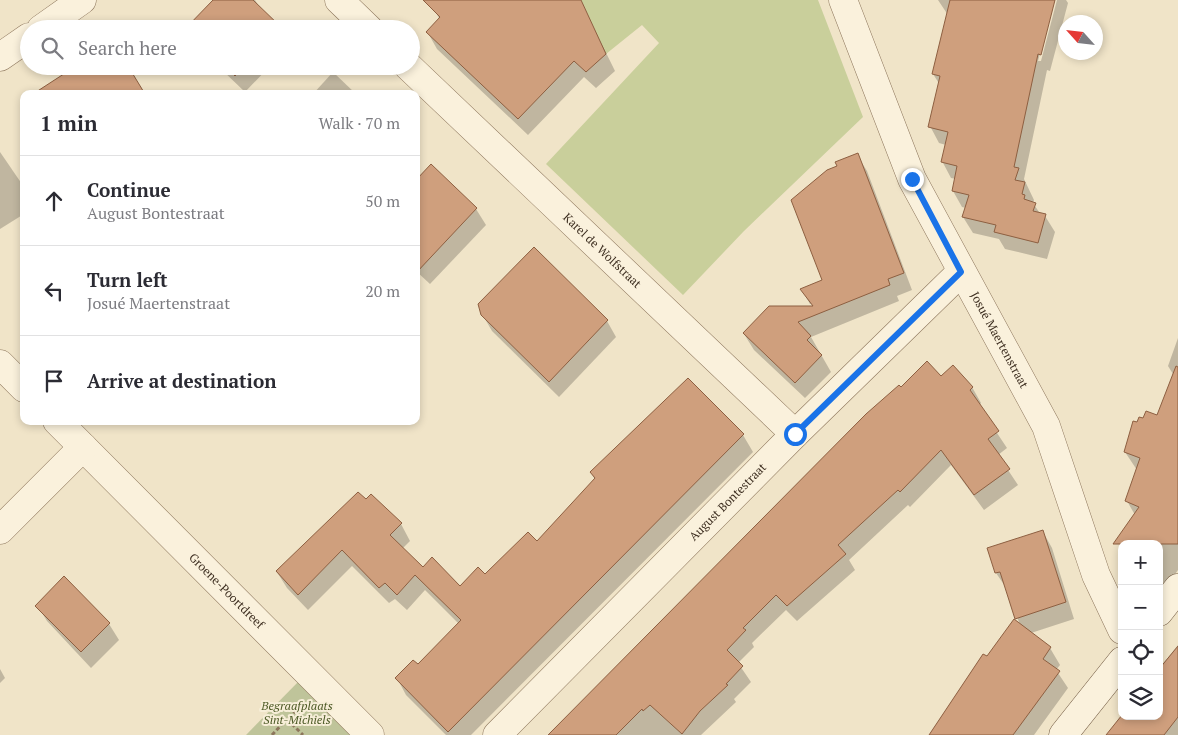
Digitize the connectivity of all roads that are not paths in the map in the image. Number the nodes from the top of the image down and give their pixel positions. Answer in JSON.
{"nodes":[{"id":1,"x":82,"y":0,"type":"edge"},
{"id":2,"x":338,"y":0,"type":"edge"},
{"id":3,"x":844,"y":0,"type":"edge"},
{"id":4,"x":53,"y":20,"type":"edge"},
{"id":5,"x":359,"y":20,"type":"edge"},
{"id":6,"x":20,"y":43,"type":"edge"},
{"id":7,"x":0,"y":57,"type":"edge"},
{"id":8,"x":417,"y":75,"type":"edge"},
{"id":9,"x":961,"y":272,"type":"junction"},
{"id":10,"x":0,"y":364,"type":"edge"},
{"id":11,"x":20,"y":384,"type":"edge"},
{"id":12,"x":61,"y":425,"type":"edge"},
{"id":13,"x":795,"y":434,"type":"junction"},
{"id":14,"x":83,"y":447,"type":"junction"},
{"id":15,"x":0,"y":530,"type":"edge"},
{"id":16,"x":1178,"y":588,"type":"edge"},
{"id":17,"x":1163,"y":607,"type":"edge"},
{"id":18,"x":1118,"y":622,"type":"edge"},
{"id":19,"x":1118,"y":666,"type":"edge"},
{"id":20,"x":370,"y":735,"type":"edge"},
{"id":21,"x":497,"y":735,"type":"edge"},
{"id":22,"x":1063,"y":735,"type":"edge"}],
"edges":[{"from":1,"to":4,"type":"street"},
{"from":2,"to":5,"type":"street"},
{"from":3,"to":9,"type":"street","name":"Josué Maertenstraat"},
{"from":6,"to":7,"type":"street"},
{"from":8,"to":13,"type":"street","name":"Karel de Wolfstraat"},
{"from":9,"to":13,"type":"street","name":"August Bontestraat"},
{"from":9,"to":18,"type":"street","name":"Josué Maertenstraat"},
{"from":10,"to":11,"type":"street"},
{"from":12,"to":14,"type":"street","name":"Groene-Poortdreef"},
{"from":13,"to":21,"type":"street","name":"August Bontestraat"},
{"from":14,"to":15,"type":"street"},
{"from":14,"to":20,"type":"street","name":"Groene-Poortdreef"},
{"from":16,"to":17,"type":"street"},
{"from":19,"to":22,"type":"street"}]}
